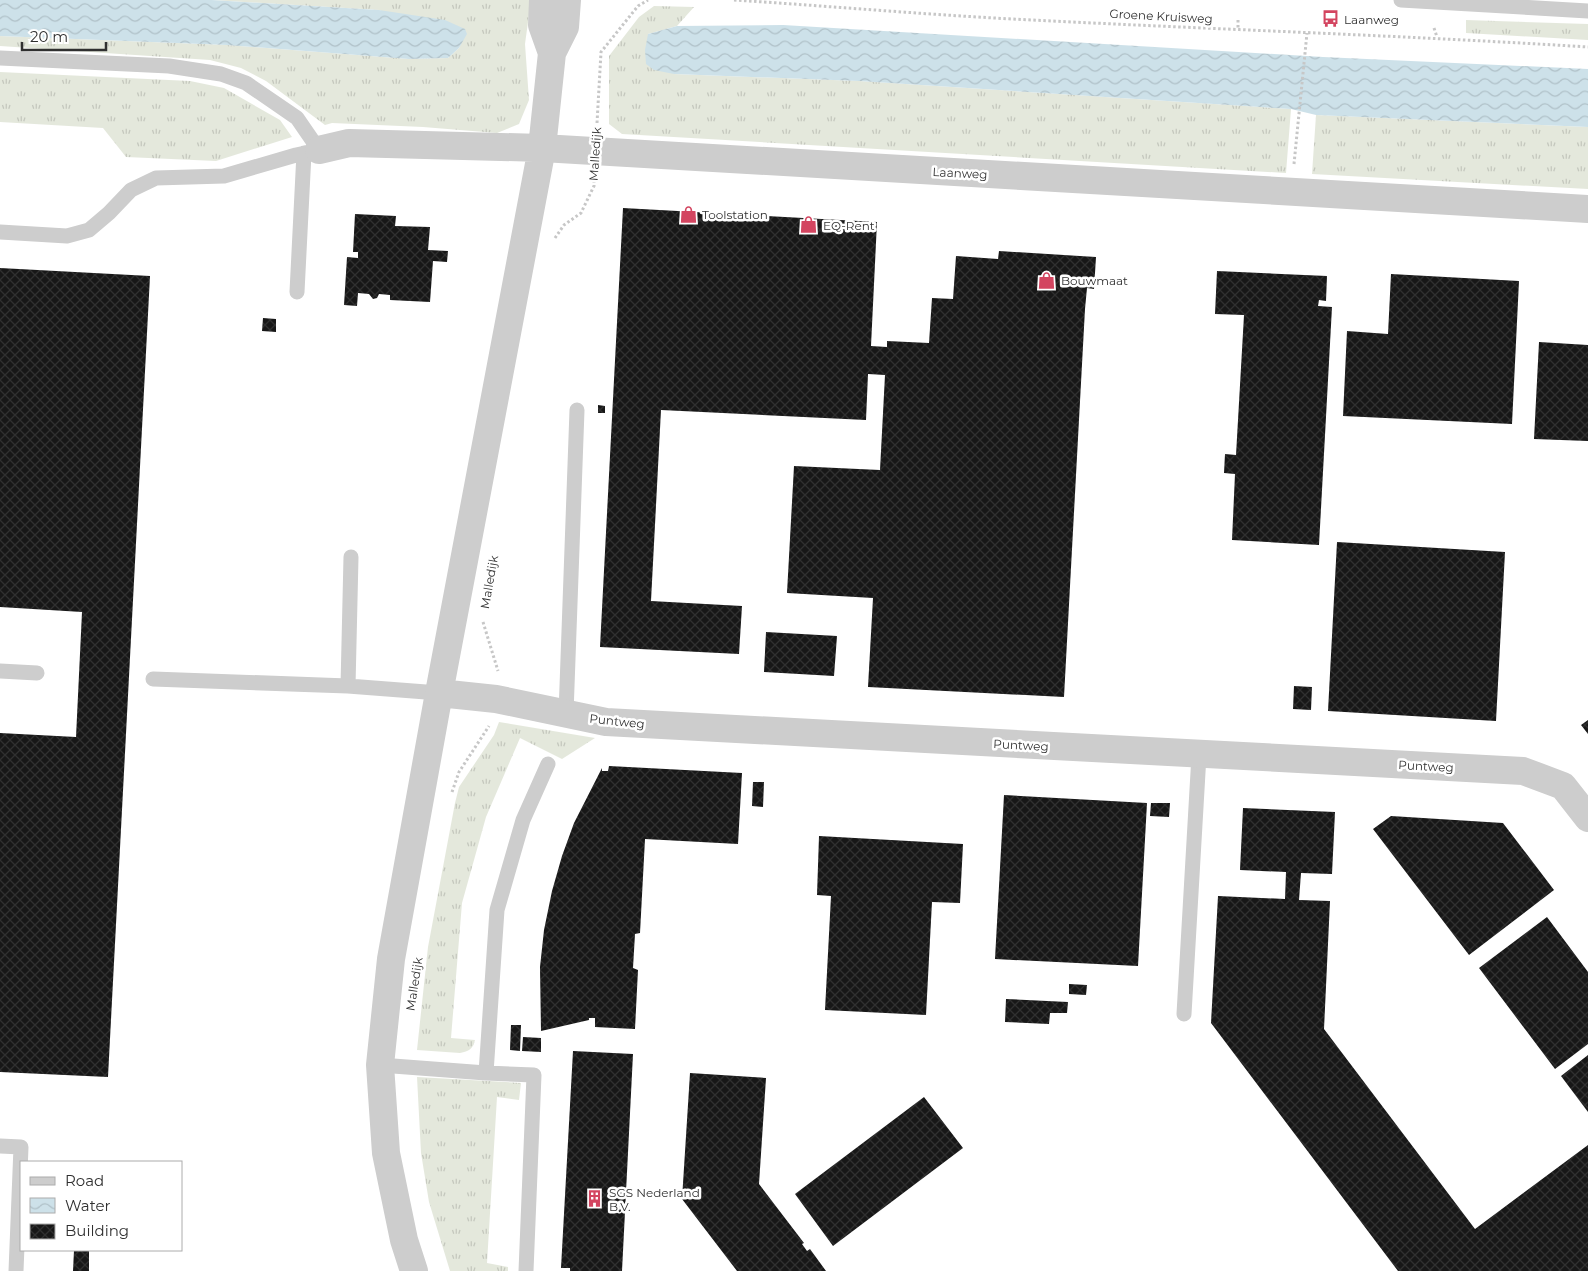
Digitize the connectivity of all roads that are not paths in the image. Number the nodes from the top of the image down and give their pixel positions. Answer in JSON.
{"nodes":[{"id":1,"x":543,"y":0,"type":"edge"},
{"id":2,"x":567,"y":0,"type":"edge"},
{"id":3,"x":1401,"y":0,"type":"edge"},
{"id":4,"x":1588,"y":11,"type":"edge"},
{"id":5,"x":552,"y":53,"type":"junction"},
{"id":6,"x":0,"y":58,"type":"edge"},
{"id":7,"x":542,"y":148,"type":"junction"},
{"id":8,"x":312,"y":151,"type":"junction"},
{"id":9,"x":1588,"y":210,"type":"edge"},
{"id":10,"x":0,"y":232,"type":"edge"},
{"id":11,"x":297,"y":292,"type":"dead end"},
{"id":12,"x":577,"y":410,"type":"dead end"},
{"id":13,"x":351,"y":557,"type":"dead end"},
{"id":14,"x":0,"y":671,"type":"edge"},
{"id":15,"x":36,"y":674,"type":"dead end"},
{"id":16,"x":153,"y":679,"type":"dead end"},
{"id":17,"x":348,"y":686,"type":"junction"},
{"id":18,"x":439,"y":693,"type":"junction"},
{"id":19,"x":566,"y":714,"type":"junction"},
{"id":20,"x":1199,"y":755,"type":"junction"},
{"id":21,"x":548,"y":764,"type":"dead end"},
{"id":22,"x":1588,"y":818,"type":"edge"},
{"id":23,"x":1184,"y":1014,"type":"dead end"},
{"id":24,"x":380,"y":1065,"type":"junction"},
{"id":25,"x":486,"y":1073,"type":"junction"},
{"id":26,"x":0,"y":1146,"type":"edge"},
{"id":27,"x":21,"y":1161,"type":"edge"},
{"id":28,"x":20,"y":1188,"type":"edge"},
{"id":29,"x":16,"y":1271,"type":"edge"},
{"id":30,"x":414,"y":1271,"type":"edge"},
{"id":31,"x":526,"y":1271,"type":"edge"}],
"edges":[{"from":1,"to":5,"type":"street","name":"Malledijk"},
{"from":2,"to":5,"type":"street","name":"Malledijk"},
{"from":3,"to":4,"type":"lane"},
{"from":5,"to":7,"type":"street","name":"Malledijk"},
{"from":6,"to":8,"type":"lane"},
{"from":7,"to":8,"type":"street"},
{"from":7,"to":9,"type":"street","name":"Laanweg"},
{"from":7,"to":18,"type":"street","name":"Malledijk"},
{"from":8,"to":10,"type":"lane"},
{"from":8,"to":11,"type":"lane"},
{"from":12,"to":19,"type":"lane"},
{"from":13,"to":17,"type":"lane"},
{"from":14,"to":15,"type":"lane"},
{"from":16,"to":17,"type":"lane"},
{"from":17,"to":18,"type":"lane"},
{"from":18,"to":19,"type":"street","name":"Puntweg"},
{"from":18,"to":24,"type":"street","name":"Malledijk"},
{"from":19,"to":20,"type":"street","name":"Puntweg"},
{"from":20,"to":22,"type":"street","name":"Puntweg"},
{"from":20,"to":23,"type":"lane"},
{"from":21,"to":25,"type":"lane"},
{"from":24,"to":25,"type":"lane"},
{"from":24,"to":30,"type":"street","name":"Malledijk"},
{"from":25,"to":31,"type":"lane"},
{"from":26,"to":27,"type":"lane"},
{"from":28,"to":29,"type":"lane"}]}
